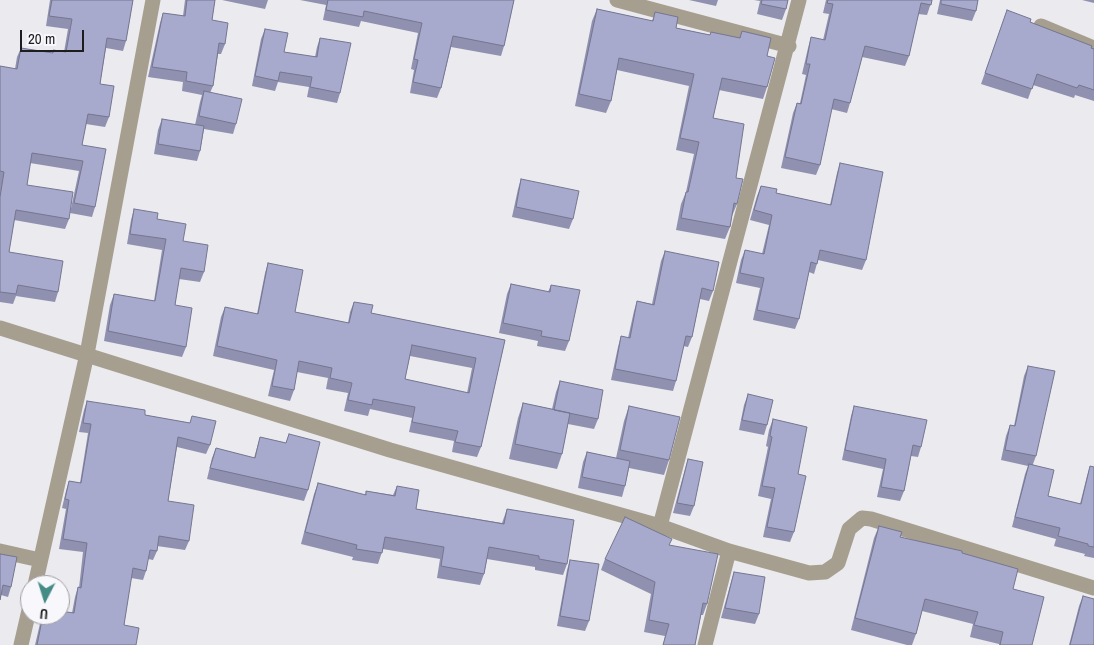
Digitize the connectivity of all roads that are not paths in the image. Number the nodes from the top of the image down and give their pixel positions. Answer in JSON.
{"nodes":[{"id":1,"x":153,"y":0,"type":"edge"},
{"id":2,"x":616,"y":0,"type":"edge"},
{"id":3,"x":799,"y":0,"type":"edge"},
{"id":4,"x":1041,"y":26,"type":"edge"},
{"id":5,"x":789,"y":46,"type":"junction"},
{"id":6,"x":1094,"y":48,"type":"edge"},
{"id":7,"x":0,"y":328,"type":"edge"},
{"id":8,"x":86,"y":354,"type":"junction"},
{"id":9,"x":660,"y":526,"type":"junction"},
{"id":10,"x":0,"y":551,"type":"edge"},
{"id":11,"x":729,"y":551,"type":"junction"},
{"id":12,"x":40,"y":560,"type":"junction"},
{"id":13,"x":37,"y":575,"type":"edge"},
{"id":14,"x":1094,"y":588,"type":"edge"},
{"id":15,"x":26,"y":625,"type":"edge"},
{"id":16,"x":21,"y":645,"type":"edge"},
{"id":17,"x":705,"y":645,"type":"edge"}],
"edges":[{"from":1,"to":8,"type":"street"},
{"from":2,"to":5,"type":"street"},
{"from":3,"to":5,"type":"street"},
{"from":4,"to":6,"type":"street"},
{"from":5,"to":9,"type":"street"},
{"from":7,"to":8,"type":"street"},
{"from":8,"to":9,"type":"street"},
{"from":8,"to":12,"type":"street"},
{"from":9,"to":11,"type":"street"},
{"from":10,"to":12,"type":"street"},
{"from":11,"to":14,"type":"street"},
{"from":11,"to":17,"type":"street"},
{"from":12,"to":13,"type":"street"},
{"from":15,"to":16,"type":"street"}]}
